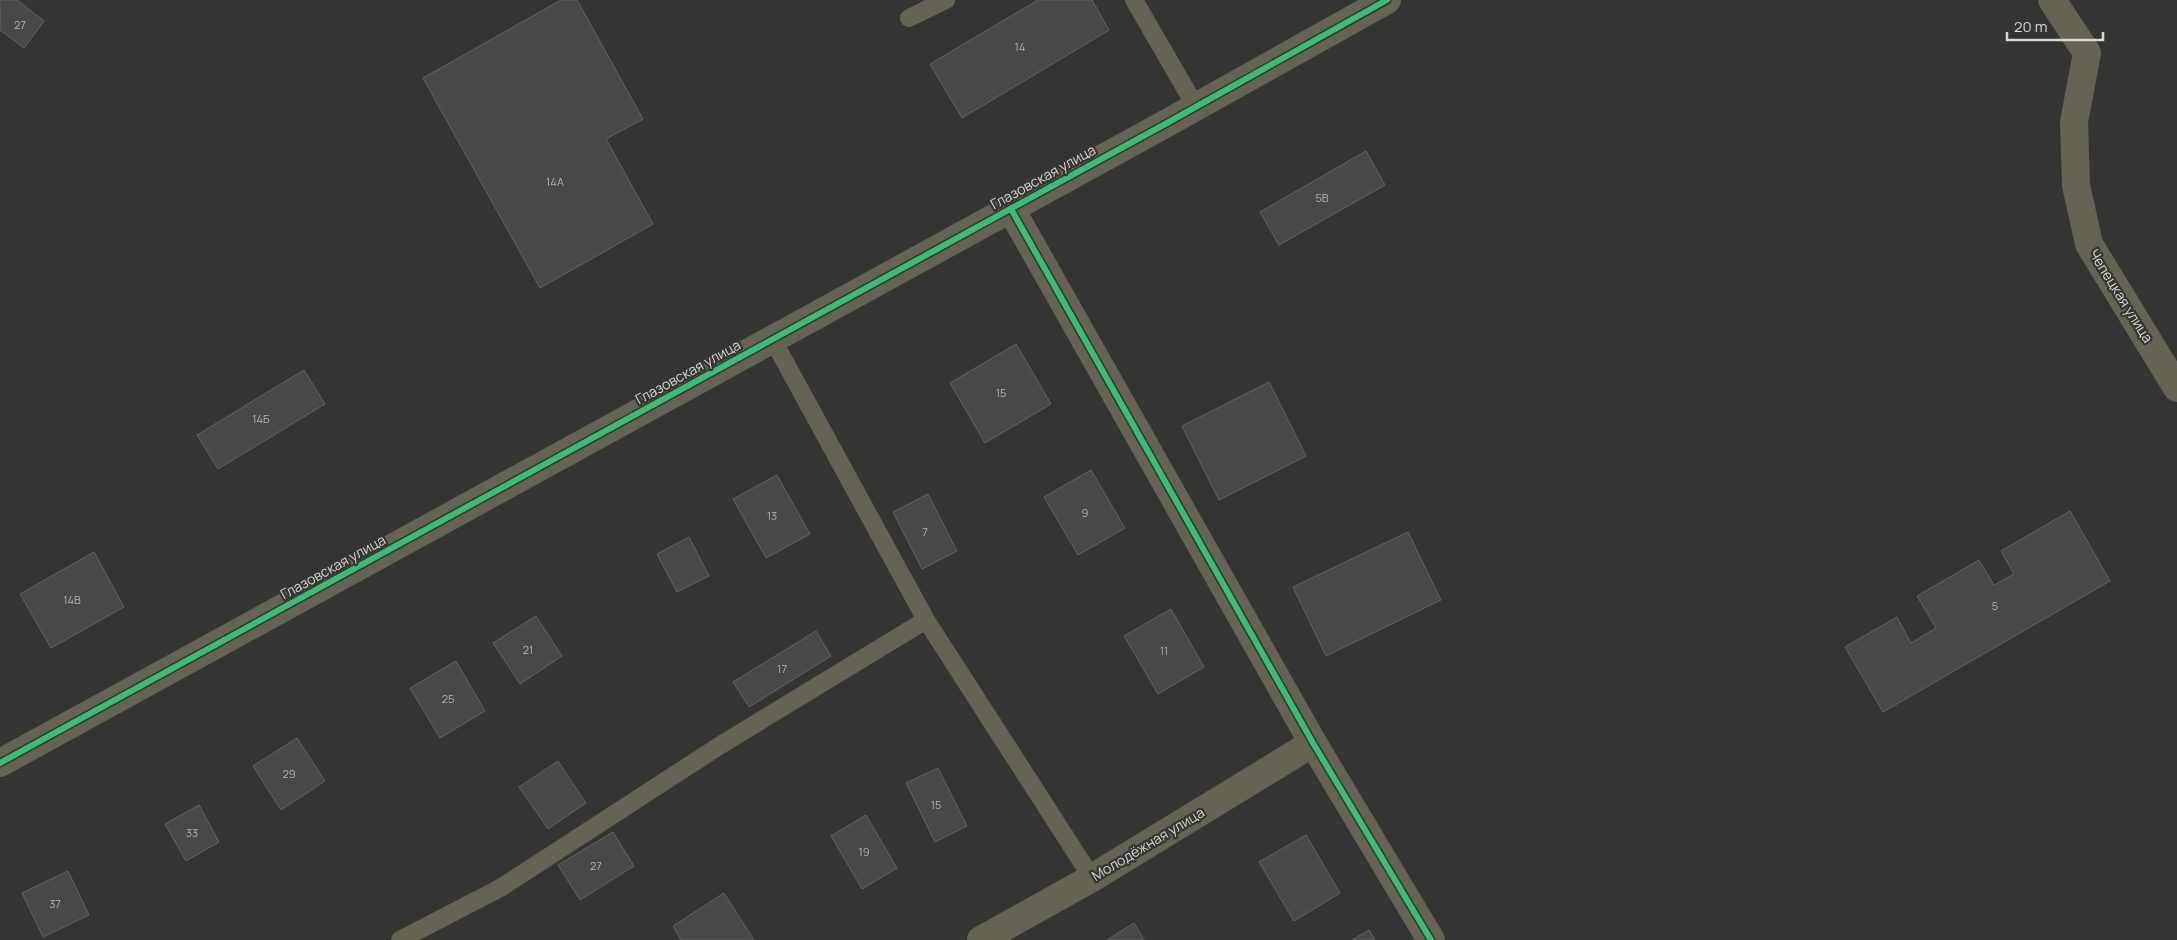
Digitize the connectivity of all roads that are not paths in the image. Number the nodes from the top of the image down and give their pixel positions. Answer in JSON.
{"nodes":[{"id":1,"x":946,"y":0,"type":"edge"},
{"id":2,"x":1134,"y":0,"type":"edge"},
{"id":3,"x":1387,"y":0,"type":"edge"},
{"id":4,"x":2052,"y":0,"type":"edge"},
{"id":5,"x":909,"y":18,"type":"dead end"},
{"id":6,"x":1196,"y":107,"type":"junction"},
{"id":7,"x":1011,"y":209,"type":"junction"},
{"id":8,"x":773,"y":340,"type":"junction"},
{"id":9,"x":2177,"y":388,"type":"edge"},
{"id":10,"x":926,"y":620,"type":"junction"},
{"id":11,"x":1313,"y":743,"type":"junction"},
{"id":12,"x":0,"y":763,"type":"edge"},
{"id":13,"x":1092,"y":878,"type":"junction"},
{"id":14,"x":400,"y":940,"type":"edge"},
{"id":15,"x":981,"y":940,"type":"edge"},
{"id":16,"x":1430,"y":940,"type":"edge"}],
"edges":[{"from":1,"to":5,"type":"lane"},
{"from":2,"to":6,"type":"lane"},
{"from":3,"to":6,"type":"street","name":"Глазовская улица"},
{"from":4,"to":9,"type":"street","name":"Чепецкая улица"},
{"from":6,"to":7,"type":"street","name":"Глазовская улица"},
{"from":7,"to":8,"type":"street","name":"Глазовская улица"},
{"from":7,"to":11,"type":"street"},
{"from":8,"to":10,"type":"lane"},
{"from":8,"to":12,"type":"street","name":"Глазовская улица"},
{"from":10,"to":13,"type":"lane"},
{"from":10,"to":14,"type":"lane"},
{"from":11,"to":13,"type":"street","name":"Молодёжная улица"},
{"from":11,"to":16,"type":"street"},
{"from":13,"to":15,"type":"street","name":"Молодёжная улица"}]}
